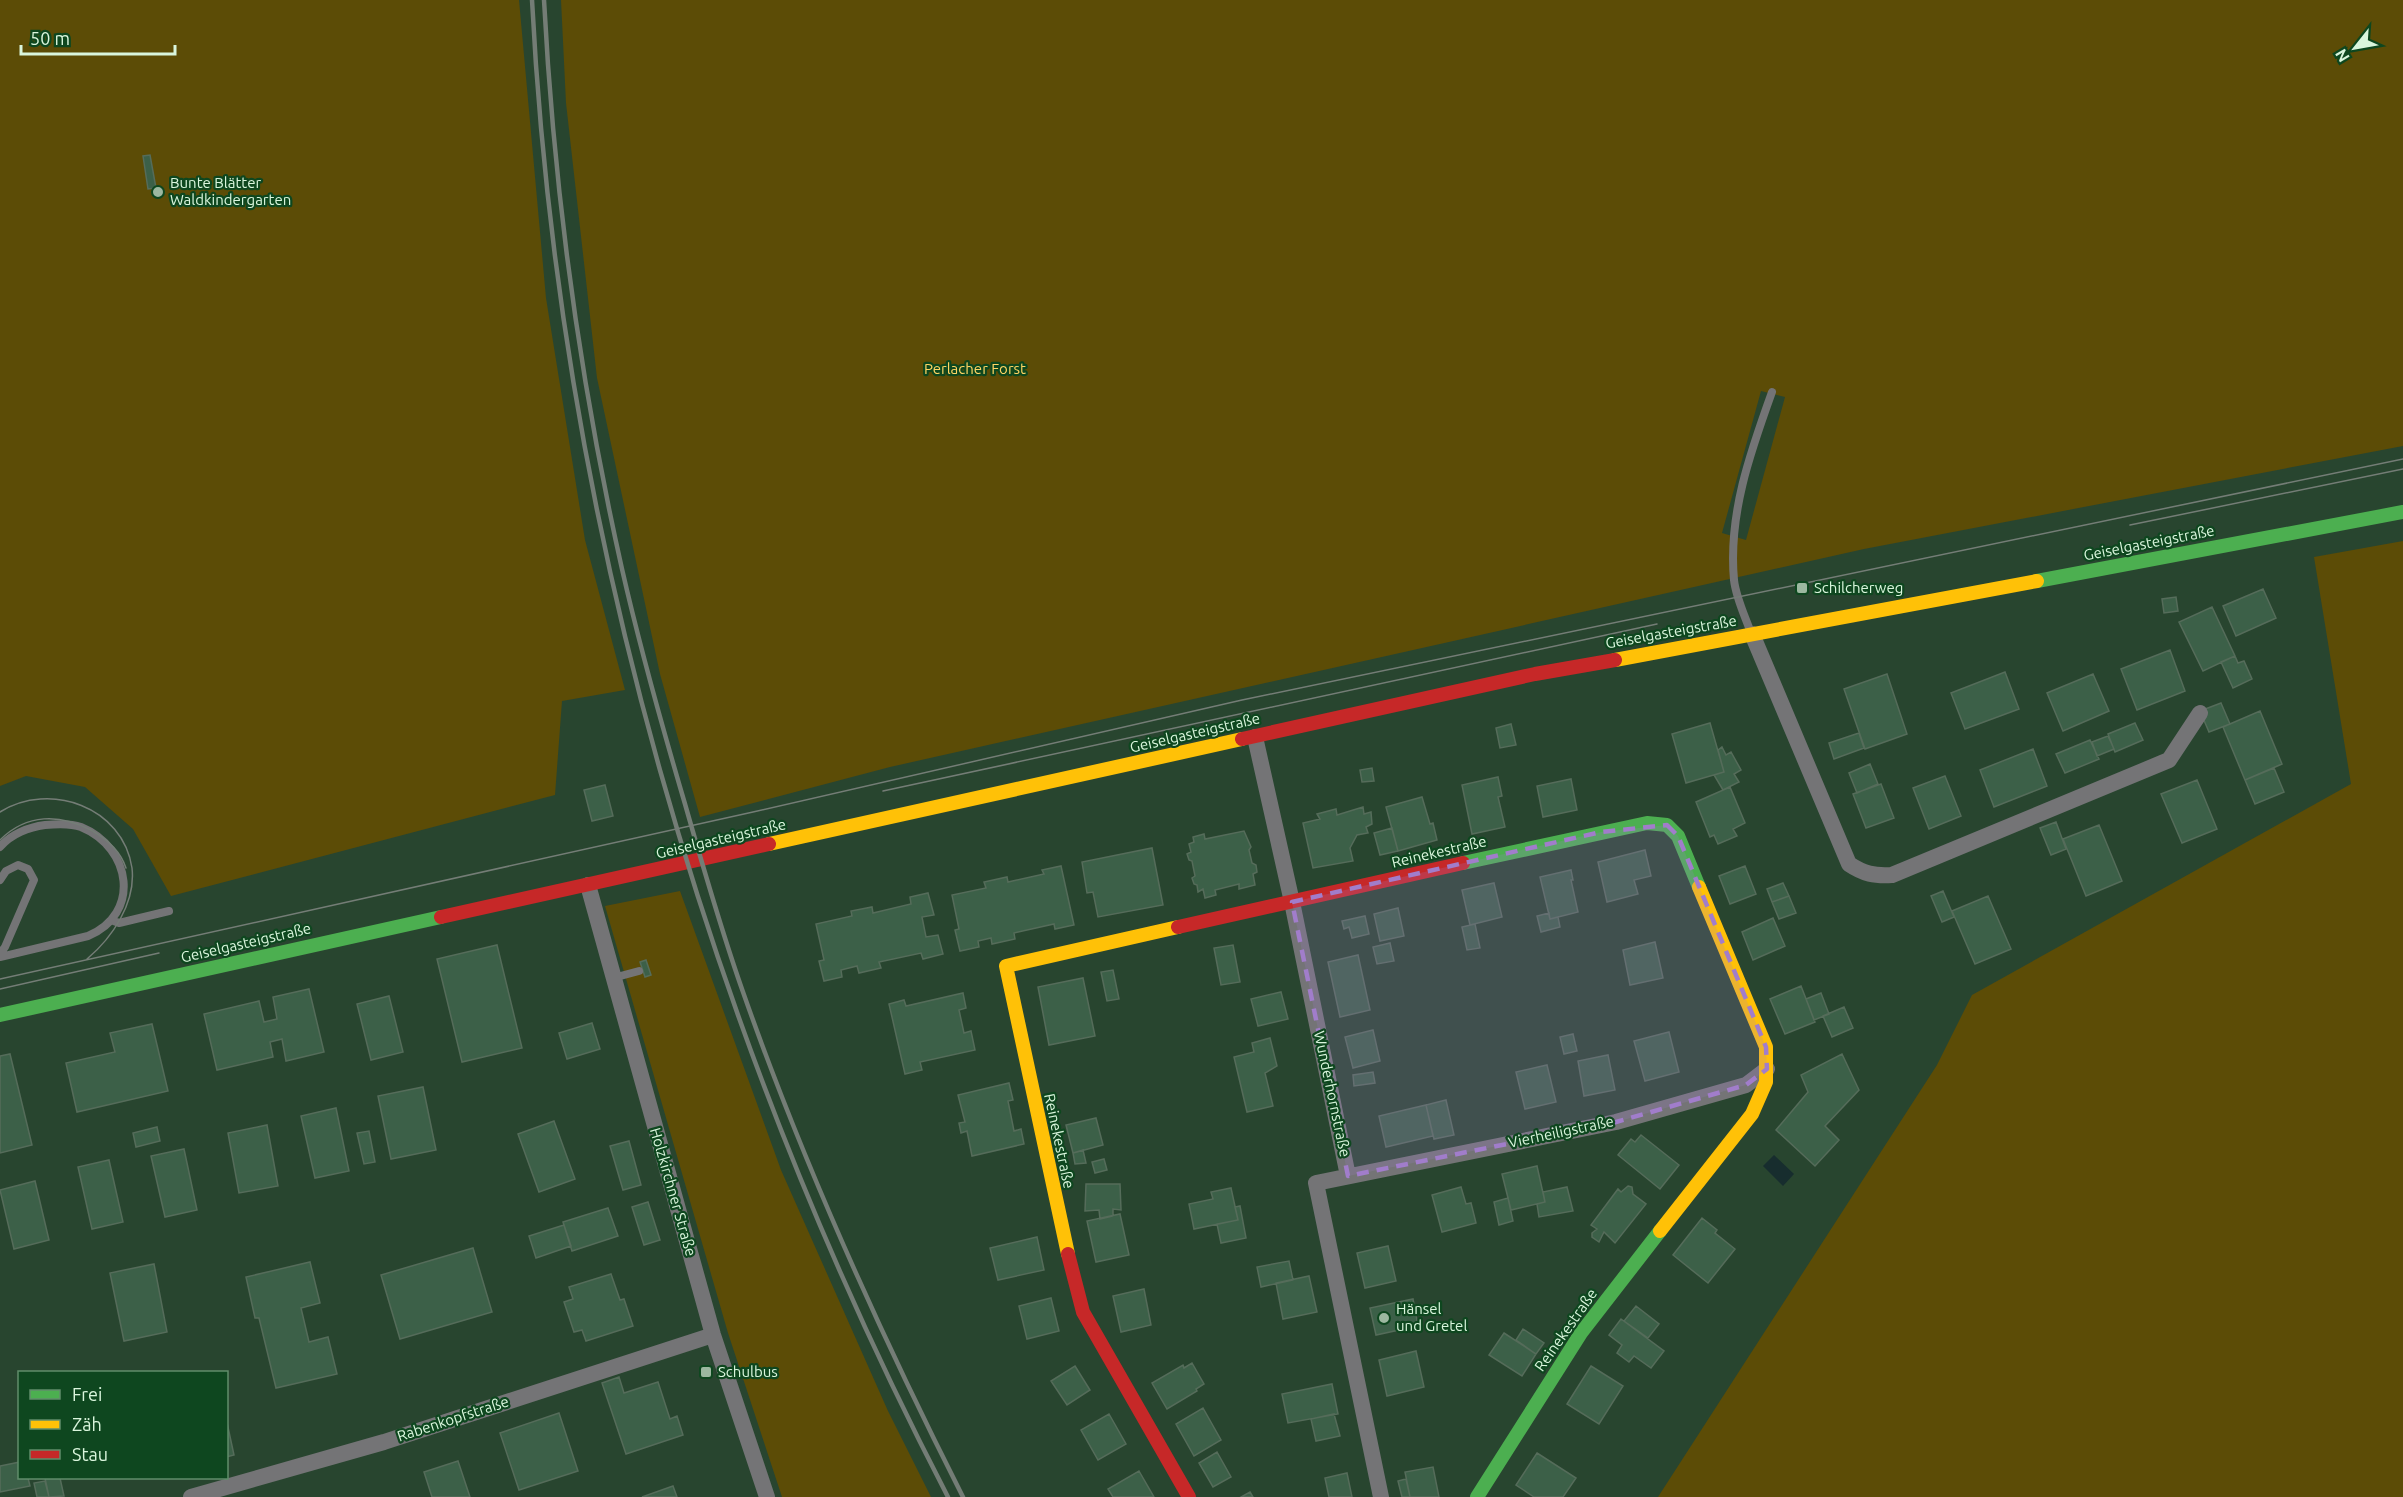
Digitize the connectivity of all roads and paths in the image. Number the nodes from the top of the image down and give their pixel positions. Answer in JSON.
{"nodes":[{"id":1,"x":1772,"y":392,"type":"dead end"},
{"id":2,"x":2403,"y":512,"type":"edge"},
{"id":3,"x":1752,"y":634,"type":"junction"},
{"id":4,"x":2200,"y":713,"type":"dead end"},
{"id":5,"x":1255,"y":737,"type":"junction"},
{"id":6,"x":0,"y":847,"type":"edge"},
{"id":7,"x":0,"y":880,"type":"edge"},
{"id":8,"x":588,"y":885,"type":"junction"},
{"id":9,"x":1292,"y":902,"type":"junction"},
{"id":10,"x":169,"y":911,"type":"dead end"},
{"id":11,"x":111,"y":920,"type":"junction"},
{"id":12,"x":0,"y":955,"type":"edge"},
{"id":13,"x":639,"y":971,"type":"dead end"},
{"id":14,"x":613,"y":978,"type":"junction"},
{"id":15,"x":0,"y":1015,"type":"edge"},
{"id":16,"x":1767,"y":1069,"type":"junction"},
{"id":17,"x":1348,"y":1176,"type":"junction"},
{"id":18,"x":713,"y":1335,"type":"junction"},
{"id":19,"x":190,"y":1497,"type":"edge"},
{"id":20,"x":767,"y":1497,"type":"edge"},
{"id":21,"x":1189,"y":1497,"type":"edge"},
{"id":22,"x":1381,"y":1497,"type":"edge"},
{"id":23,"x":1477,"y":1497,"type":"edge"}],
"edges":[{"from":1,"to":3,"type":"lane"},
{"from":2,"to":3,"type":"main road","name":"Geiselgasteigstraße"},
{"from":3,"to":4,"type":"street"},
{"from":3,"to":5,"type":"main road","name":"Geiselgasteigstraße"},
{"from":5,"to":8,"type":"main road","name":"Geiselgasteigstraße"},
{"from":5,"to":9,"type":"street","name":"Wunderhornstraße"},
{"from":6,"to":11,"type":"lane"},
{"from":7,"to":12,"type":"lane"},
{"from":8,"to":14,"type":"street","name":"Holzkirchner Straße"},
{"from":8,"to":15,"type":"main road","name":"Geiselgasteigstraße"},
{"from":9,"to":16,"type":"main road","name":"Reinekestraße"},
{"from":9,"to":17,"type":"street","name":"Wunderhornstraße"},
{"from":9,"to":21,"type":"main road","name":"Reinekestraße"},
{"from":10,"to":11,"type":"lane"},
{"from":11,"to":12,"type":"lane"},
{"from":13,"to":14,"type":"lane"},
{"from":14,"to":18,"type":"street","name":"Holzkirchner Straße"},
{"from":16,"to":17,"type":"street","name":"Vierheiligstraße"},
{"from":16,"to":23,"type":"main road","name":"Reinekestraße"},
{"from":17,"to":22,"type":"street","name":"Wunderhornstraße"},
{"from":18,"to":19,"type":"street","name":"Rabenkopfstraße"},
{"from":18,"to":20,"type":"street","name":"Holzkirchner Straße"}]}
